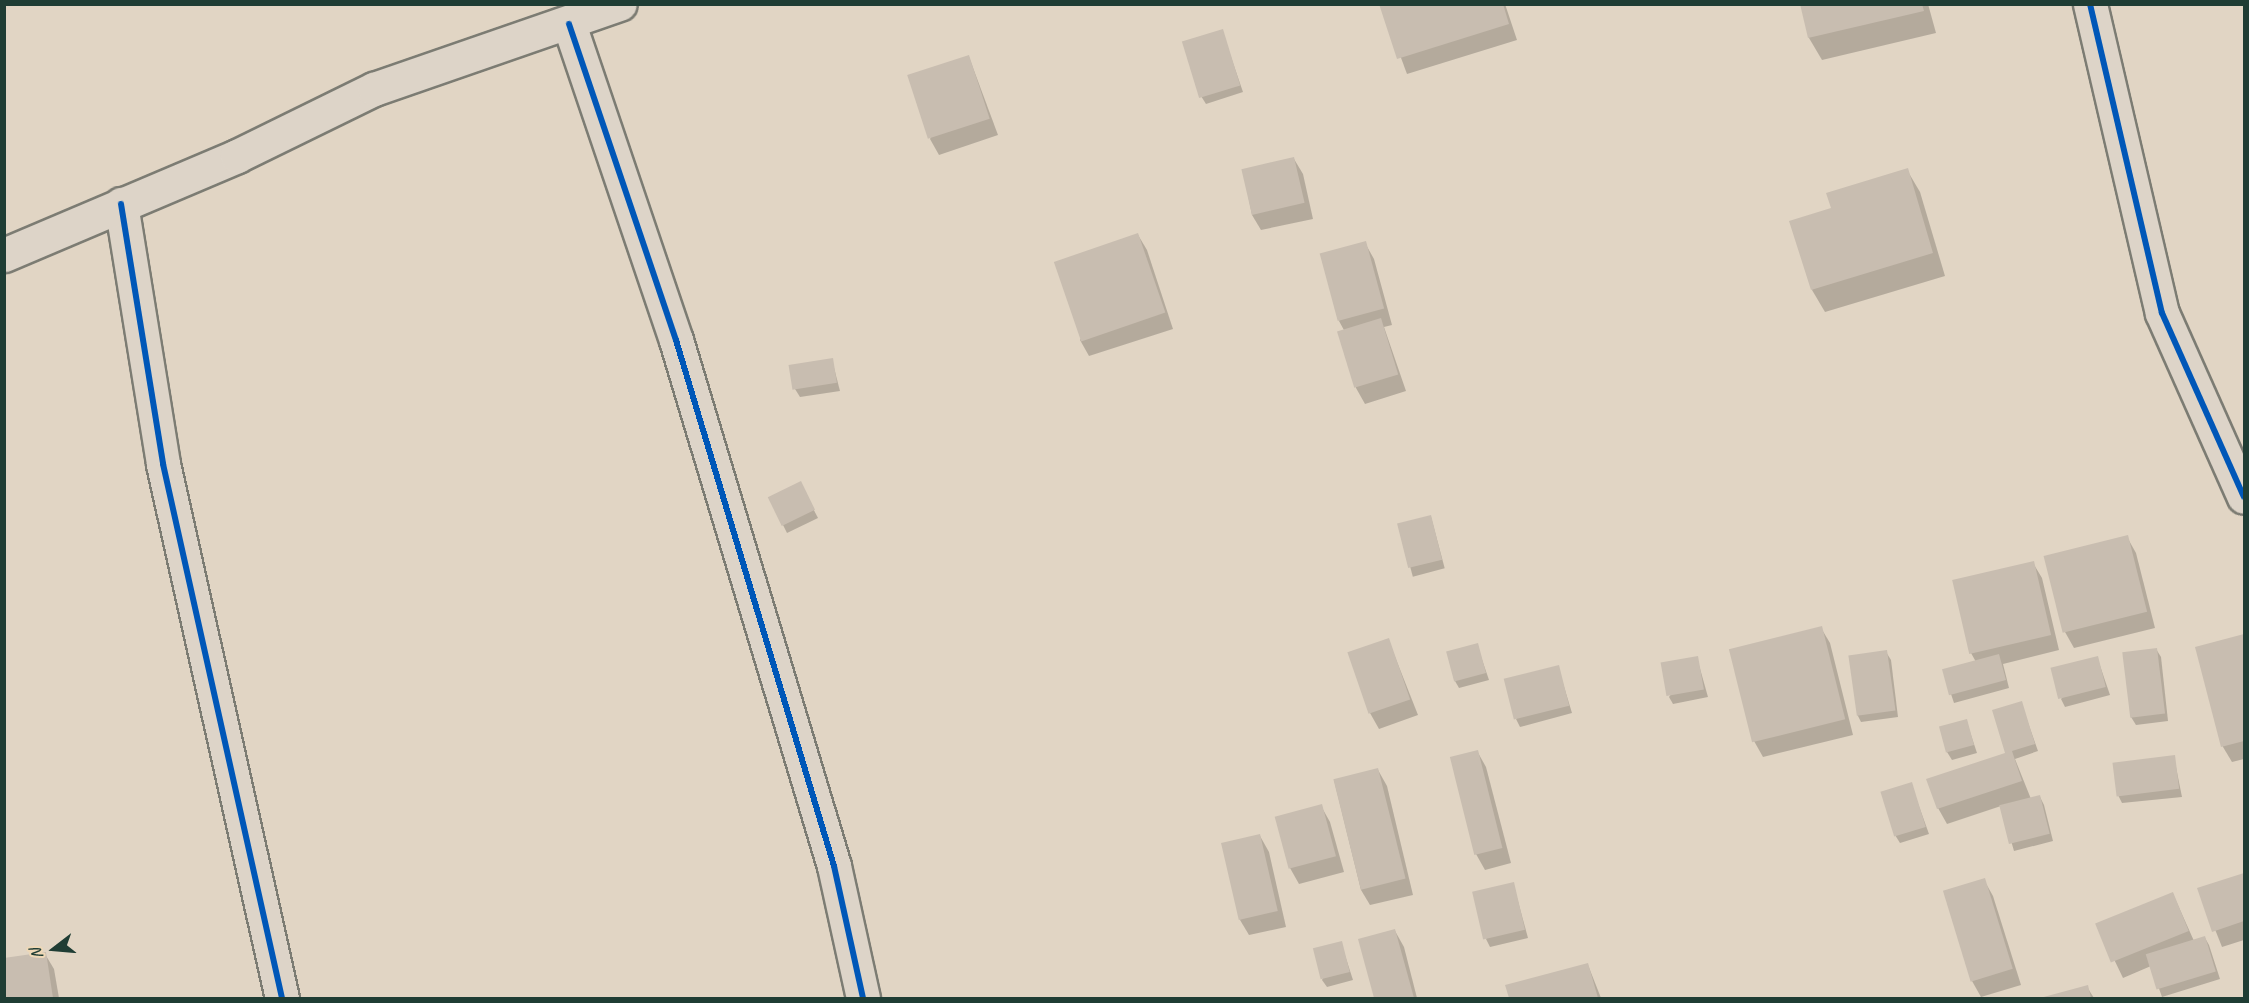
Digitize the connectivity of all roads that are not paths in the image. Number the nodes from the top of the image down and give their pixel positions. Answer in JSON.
{"nodes":[{"id":1,"x":620,"y":4,"type":"edge"},
{"id":2,"x":2090,"y":4,"type":"edge"},
{"id":3,"x":569,"y":24,"type":"junction"},
{"id":4,"x":121,"y":204,"type":"junction"},
{"id":5,"x":4,"y":255,"type":"edge"},
{"id":6,"x":2244,"y":497,"type":"edge"},
{"id":7,"x":282,"y":999,"type":"edge"},
{"id":8,"x":862,"y":999,"type":"edge"}],
"edges":[{"from":1,"to":3,"type":"street"},
{"from":2,"to":6,"type":"street"},
{"from":3,"to":4,"type":"street"},
{"from":3,"to":8,"type":"street"},
{"from":4,"to":5,"type":"street"},
{"from":4,"to":7,"type":"street"}]}
